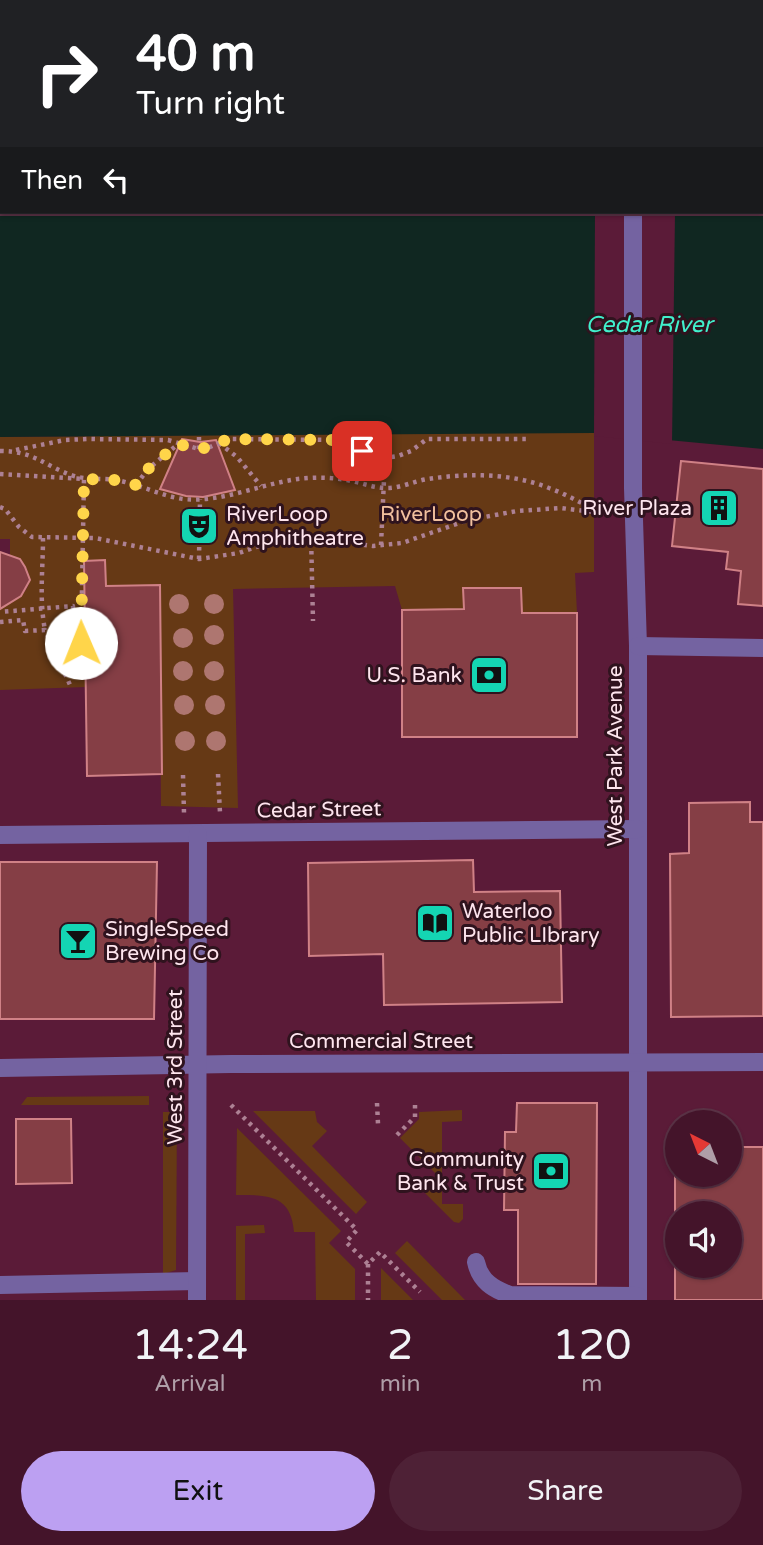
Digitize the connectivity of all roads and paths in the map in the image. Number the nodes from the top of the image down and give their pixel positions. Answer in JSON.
{"nodes":[{"id":1,"x":633,"y":214,"type":"edge"},
{"id":2,"x":200,"y":434,"type":"dead end"},
{"id":3,"x":386,"y":434,"type":"dead end"},
{"id":4,"x":527,"y":439,"type":"dead end"},
{"id":5,"x":219,"y":443,"type":"junction"},
{"id":6,"x":178,"y":444,"type":"junction"},
{"id":7,"x":199,"y":449,"type":"junction"},
{"id":8,"x":0,"y":451,"type":"edge"},
{"id":9,"x":14,"y":451,"type":"junction"},
{"id":10,"x":386,"y":458,"type":"junction"},
{"id":11,"x":0,"y":474,"type":"edge"},
{"id":12,"x":84,"y":479,"type":"junction"},
{"id":13,"x":136,"y":485,"type":"junction"},
{"id":14,"x":261,"y":486,"type":"junction"},
{"id":15,"x":384,"y":488,"type":"junction"},
{"id":16,"x":200,"y":499,"type":"junction"},
{"id":17,"x":0,"y":508,"type":"edge"},
{"id":18,"x":311,"y":534,"type":"junction"},
{"id":19,"x":81,"y":537,"type":"junction"},
{"id":20,"x":43,"y":538,"type":"junction"},
{"id":21,"x":381,"y":545,"type":"junction"},
{"id":22,"x":199,"y":559,"type":"junction"},
{"id":23,"x":41,"y":609,"type":"junction"},
{"id":24,"x":0,"y":612,"type":"edge"},
{"id":25,"x":313,"y":621,"type":"dead end"},
{"id":26,"x":0,"y":622,"type":"edge"},
{"id":27,"x":45,"y":630,"type":"junction"},
{"id":28,"x":638,"y":646,"type":"junction"},
{"id":29,"x":763,"y":648,"type":"edge"},
{"id":30,"x":71,"y":687,"type":"dead end"},
{"id":31,"x":218,"y":774,"type":"dead end"},
{"id":32,"x":183,"y":775,"type":"dead end"},
{"id":33,"x":220,"y":813,"type":"dead end"},
{"id":34,"x":184,"y":814,"type":"dead end"},
{"id":35,"x":638,"y":829,"type":"junction"},
{"id":36,"x":198,"y":834,"type":"junction"},
{"id":37,"x":0,"y":835,"type":"edge"},
{"id":38,"x":763,"y":1062,"type":"edge"},
{"id":39,"x":638,"y":1063,"type":"junction"},
{"id":40,"x":198,"y":1064,"type":"junction"},
{"id":41,"x":0,"y":1068,"type":"edge"},
{"id":42,"x":415,"y":1102,"type":"dead end"},
{"id":43,"x":377,"y":1103,"type":"dead end"},
{"id":44,"x":231,"y":1105,"type":"dead end"},
{"id":45,"x":377,"y":1124,"type":"dead end"},
{"id":46,"x":397,"y":1135,"type":"dead end"},
{"id":47,"x":476,"y":1262,"type":"dead end"},
{"id":48,"x":368,"y":1264,"type":"junction"},
{"id":49,"x":197,"y":1281,"type":"junction"},
{"id":50,"x":0,"y":1285,"type":"edge"},
{"id":51,"x":420,"y":1292,"type":"dead end"},
{"id":52,"x":638,"y":1298,"type":"edge"},
{"id":53,"x":197,"y":1300,"type":"edge"},
{"id":54,"x":368,"y":1300,"type":"edge"}],
"edges":[{"from":1,"to":28,"type":"street","name":"West Park Avenue"},
{"from":2,"to":7,"type":"path"},
{"from":3,"to":10,"type":"path"},
{"from":4,"to":10,"type":"path"},
{"from":5,"to":7,"type":"path"},
{"from":5,"to":10,"type":"path"},
{"from":5,"to":14,"type":"path"},
{"from":6,"to":7,"type":"path"},
{"from":6,"to":9,"type":"path"},
{"from":6,"to":13,"type":"path"},
{"from":8,"to":9,"type":"path"},
{"from":9,"to":12,"type":"path"},
{"from":10,"to":15,"type":"path"},
{"from":11,"to":12,"type":"path"},
{"from":12,"to":13,"type":"path"},
{"from":12,"to":19,"type":"path"},
{"from":13,"to":16,"type":"path"},
{"from":14,"to":15,"type":"path"},
{"from":14,"to":16,"type":"path"},
{"from":15,"to":21,"type":"path"},
{"from":15,"to":21,"type":"path"},
{"from":16,"to":22,"type":"path"},
{"from":17,"to":20,"type":"path"},
{"from":18,"to":21,"type":"path"},
{"from":18,"to":22,"type":"path"},
{"from":18,"to":25,"type":"path"},
{"from":19,"to":20,"type":"path"},
{"from":19,"to":22,"type":"path"},
{"from":19,"to":23,"type":"path"},
{"from":20,"to":23,"type":"path"},
{"from":23,"to":24,"type":"path"},
{"from":23,"to":27,"type":"path"},
{"from":26,"to":27,"type":"path"},
{"from":27,"to":30,"type":"path"},
{"from":28,"to":29,"type":"street"},
{"from":28,"to":35,"type":"street","name":"West Park Avenue"},
{"from":31,"to":33,"type":"path"},
{"from":32,"to":34,"type":"path"},
{"from":35,"to":36,"type":"street","name":"Cedar Street"},
{"from":35,"to":39,"type":"street","name":"West Park Avenue"},
{"from":36,"to":37,"type":"street","name":"Cedar Street"},
{"from":36,"to":40,"type":"street","name":"West 3rd Street"},
{"from":38,"to":39,"type":"street","name":"Commercial Street"},
{"from":39,"to":40,"type":"street","name":"Commercial Street"},
{"from":39,"to":52,"type":"street","name":"West Park Avenue"},
{"from":40,"to":41,"type":"street","name":"Commercial Street"},
{"from":40,"to":49,"type":"street","name":"West 3rd Street"},
{"from":42,"to":46,"type":"path"},
{"from":43,"to":45,"type":"path"},
{"from":44,"to":48,"type":"path"},
{"from":47,"to":52,"type":"street"},
{"from":48,"to":51,"type":"path"},
{"from":48,"to":54,"type":"path"},
{"from":49,"to":50,"type":"street"},
{"from":49,"to":53,"type":"street","name":"West 3rd Street"}]}
